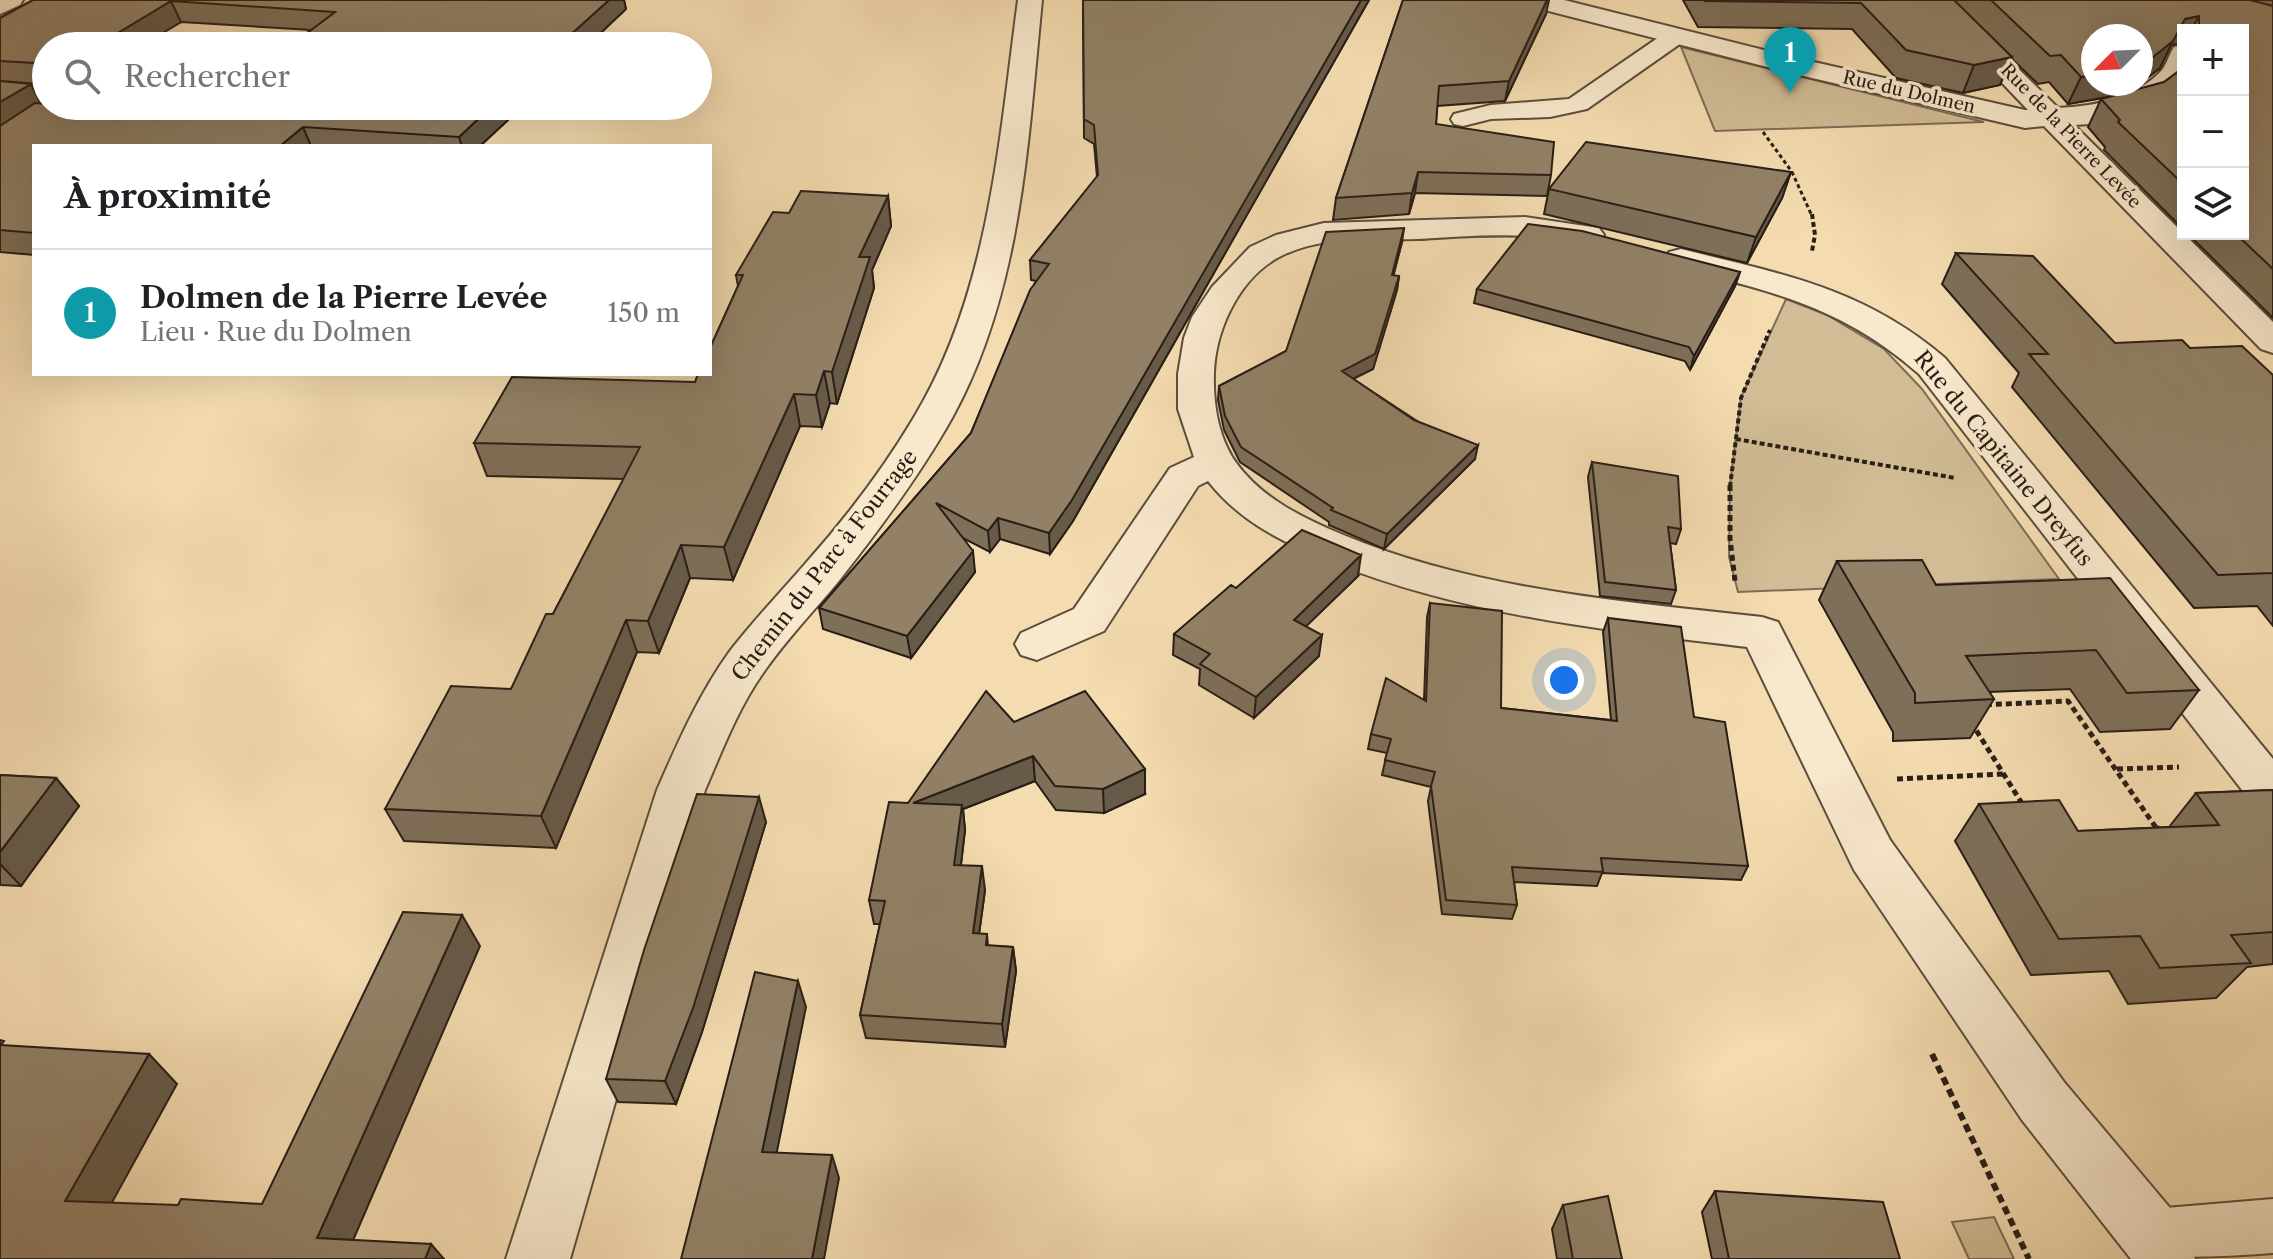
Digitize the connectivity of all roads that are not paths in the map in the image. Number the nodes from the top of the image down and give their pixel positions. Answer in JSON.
{"nodes":[{"id":1,"x":11,"y":0,"type":"edge"},
{"id":2,"x":1030,"y":0,"type":"edge"},
{"id":3,"x":1534,"y":0,"type":"edge"},
{"id":4,"x":1935,"y":0,"type":"edge"},
{"id":5,"x":0,"y":6,"type":"edge"},
{"id":6,"x":1676,"y":36,"type":"junction"},
{"id":7,"x":2177,"y":69,"type":"edge"},
{"id":8,"x":0,"y":91,"type":"edge"},
{"id":9,"x":32,"y":94,"type":"edge"},
{"id":10,"x":2052,"y":118,"type":"junction"},
{"id":11,"x":1463,"y":119,"type":"dead end"},
{"id":12,"x":2273,"y":342,"type":"edge"},
{"id":13,"x":1215,"y":462,"type":"junction"},
{"id":14,"x":1037,"y":644,"type":"dead end"},
{"id":15,"x":2273,"y":794,"type":"edge"},
{"id":16,"x":2273,"y":1226,"type":"edge"},
{"id":17,"x":2158,"y":1248,"type":"edge"},
{"id":18,"x":538,"y":1259,"type":"edge"}],
"edges":[{"from":1,"to":5,"type":"street"},
{"from":2,"to":18,"type":"street","name":"Chemin du Parc à Fourrage"},
{"from":3,"to":6,"type":"street","name":"Rue du Dolmen"},
{"from":4,"to":10,"type":"street","name":"Rue de la Pierre Levée"},
{"from":6,"to":10,"type":"street","name":"Rue du Dolmen"},
{"from":6,"to":11,"type":"lane"},
{"from":7,"to":10,"type":"street","name":"Rue du Dolmen"},
{"from":8,"to":9,"type":"street"},
{"from":10,"to":12,"type":"street","name":"Rue de la Pierre Levée"},
{"from":13,"to":14,"type":"street"},
{"from":13,"to":15,"type":"street","name":"Rue du Capitaine Dreyfus"},
{"from":13,"to":17,"type":"street","name":"Rue du Capitaine Dreyfus"},
{"from":16,"to":17,"type":"lane"}]}
